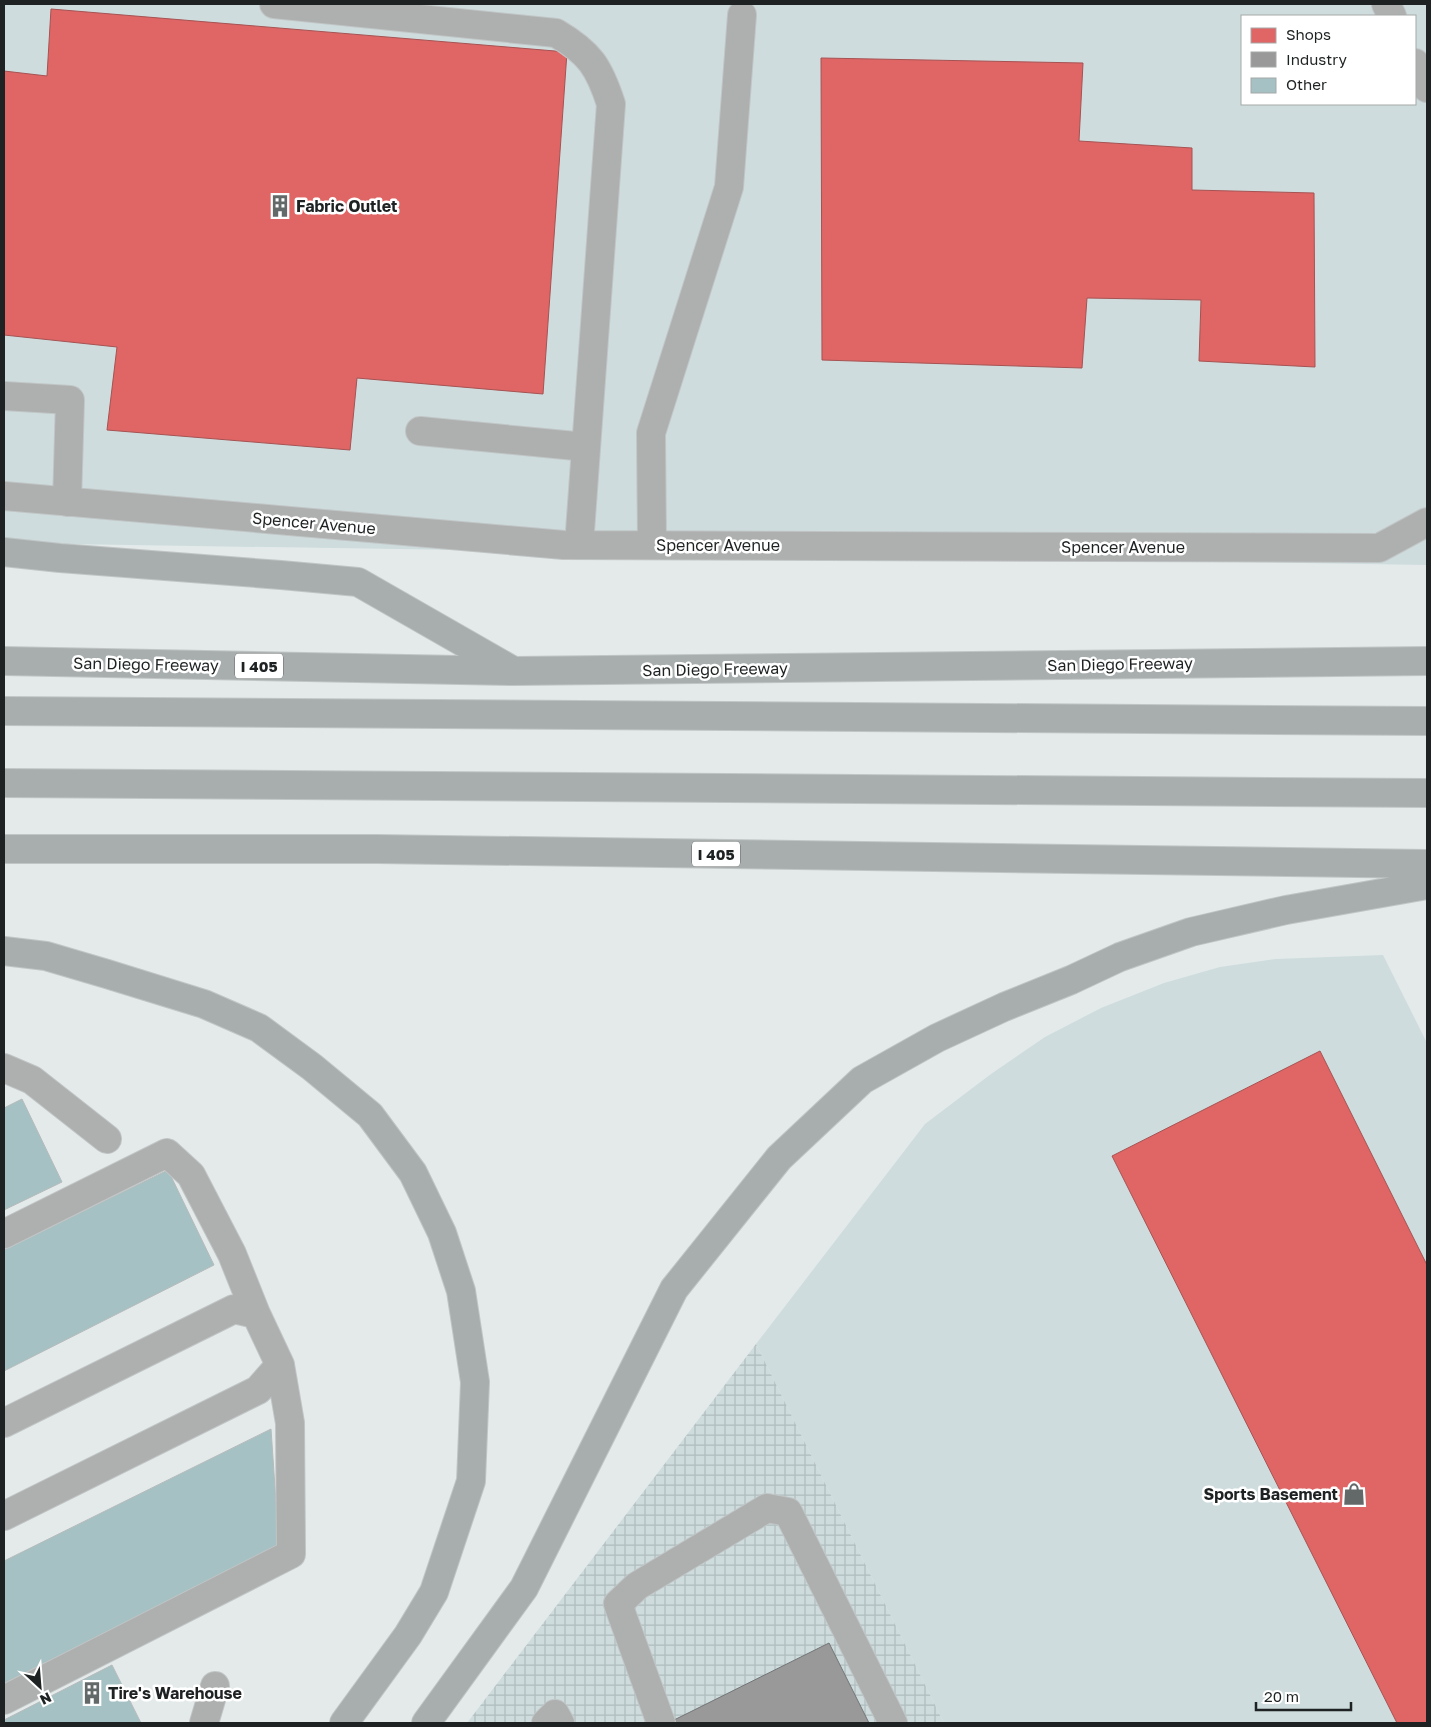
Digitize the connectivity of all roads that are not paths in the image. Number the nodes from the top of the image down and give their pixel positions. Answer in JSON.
{"nodes":[{"id":1,"x":274,"y":4,"type":"edge"},
{"id":2,"x":742,"y":15,"type":"dead end"},
{"id":3,"x":1416,"y":65,"type":"edge"},
{"id":4,"x":1427,"y":88,"type":"edge"},
{"id":5,"x":4,"y":396,"type":"edge"},
{"id":6,"x":420,"y":431,"type":"dead end"},
{"id":7,"x":586,"y":447,"type":"junction"},
{"id":8,"x":4,"y":496,"type":"edge"},
{"id":9,"x":67,"y":502,"type":"junction"},
{"id":10,"x":1427,"y":522,"type":"edge"},
{"id":11,"x":579,"y":545,"type":"junction"},
{"id":12,"x":652,"y":545,"type":"junction"},
{"id":13,"x":4,"y":552,"type":"edge"},
{"id":14,"x":1427,"y":661,"type":"edge"},
{"id":15,"x":4,"y":662,"type":"edge"},
{"id":16,"x":514,"y":671,"type":"junction"},
{"id":17,"x":4,"y":711,"type":"edge"},
{"id":18,"x":1427,"y":721,"type":"edge"},
{"id":19,"x":4,"y":783,"type":"edge"},
{"id":20,"x":1427,"y":793,"type":"edge"},
{"id":21,"x":4,"y":849,"type":"edge"},
{"id":22,"x":1427,"y":864,"type":"edge"},
{"id":23,"x":1427,"y":885,"type":"edge"},
{"id":24,"x":4,"y":951,"type":"edge"},
{"id":25,"x":4,"y":1068,"type":"edge"},
{"id":26,"x":107,"y":1139,"type":"dead end"},
{"id":27,"x":4,"y":1234,"type":"edge"},
{"id":28,"x":256,"y":1314,"type":"junction"},
{"id":29,"x":280,"y":1365,"type":"junction"},
{"id":30,"x":4,"y":1423,"type":"edge"},
{"id":31,"x":4,"y":1516,"type":"edge"},
{"id":32,"x":215,"y":1686,"type":"dead end"},
{"id":33,"x":4,"y":1700,"type":"edge"},
{"id":34,"x":204,"y":1723,"type":"edge"},
{"id":35,"x":344,"y":1723,"type":"edge"},
{"id":36,"x":426,"y":1723,"type":"edge"},
{"id":37,"x":546,"y":1723,"type":"edge"},
{"id":38,"x":560,"y":1723,"type":"edge"},
{"id":39,"x":661,"y":1723,"type":"edge"},
{"id":40,"x":893,"y":1723,"type":"edge"}],
"edges":[{"from":1,"to":7,"type":"street"},
{"from":2,"to":12,"type":"street"},
{"from":3,"to":4,"type":"street"},
{"from":5,"to":9,"type":"street"},
{"from":6,"to":7,"type":"street"},
{"from":7,"to":11,"type":"street"},
{"from":8,"to":9,"type":"street","name":"Spencer Avenue"},
{"from":9,"to":11,"type":"street","name":"Spencer Avenue"},
{"from":10,"to":12,"type":"street","name":"Spencer Avenue"},
{"from":11,"to":12,"type":"street","name":"Spencer Avenue"},
{"from":13,"to":16,"type":"highway"},
{"from":14,"to":16,"type":"highway","name":"San Diego Freeway","number":"I 405"},
{"from":15,"to":16,"type":"highway","name":"San Diego Freeway","number":"I 405"},
{"from":17,"to":18,"type":"highway"},
{"from":19,"to":20,"type":"highway"},
{"from":21,"to":22,"type":"highway","number":"I 405"},
{"from":23,"to":36,"type":"highway"},
{"from":24,"to":35,"type":"highway"},
{"from":25,"to":26,"type":"street"},
{"from":27,"to":28,"type":"street"},
{"from":28,"to":29,"type":"street"},
{"from":28,"to":30,"type":"street"},
{"from":29,"to":31,"type":"street"},
{"from":29,"to":33,"type":"street"},
{"from":32,"to":34,"type":"street"},
{"from":37,"to":38,"type":"street"},
{"from":39,"to":40,"type":"street"}]}
